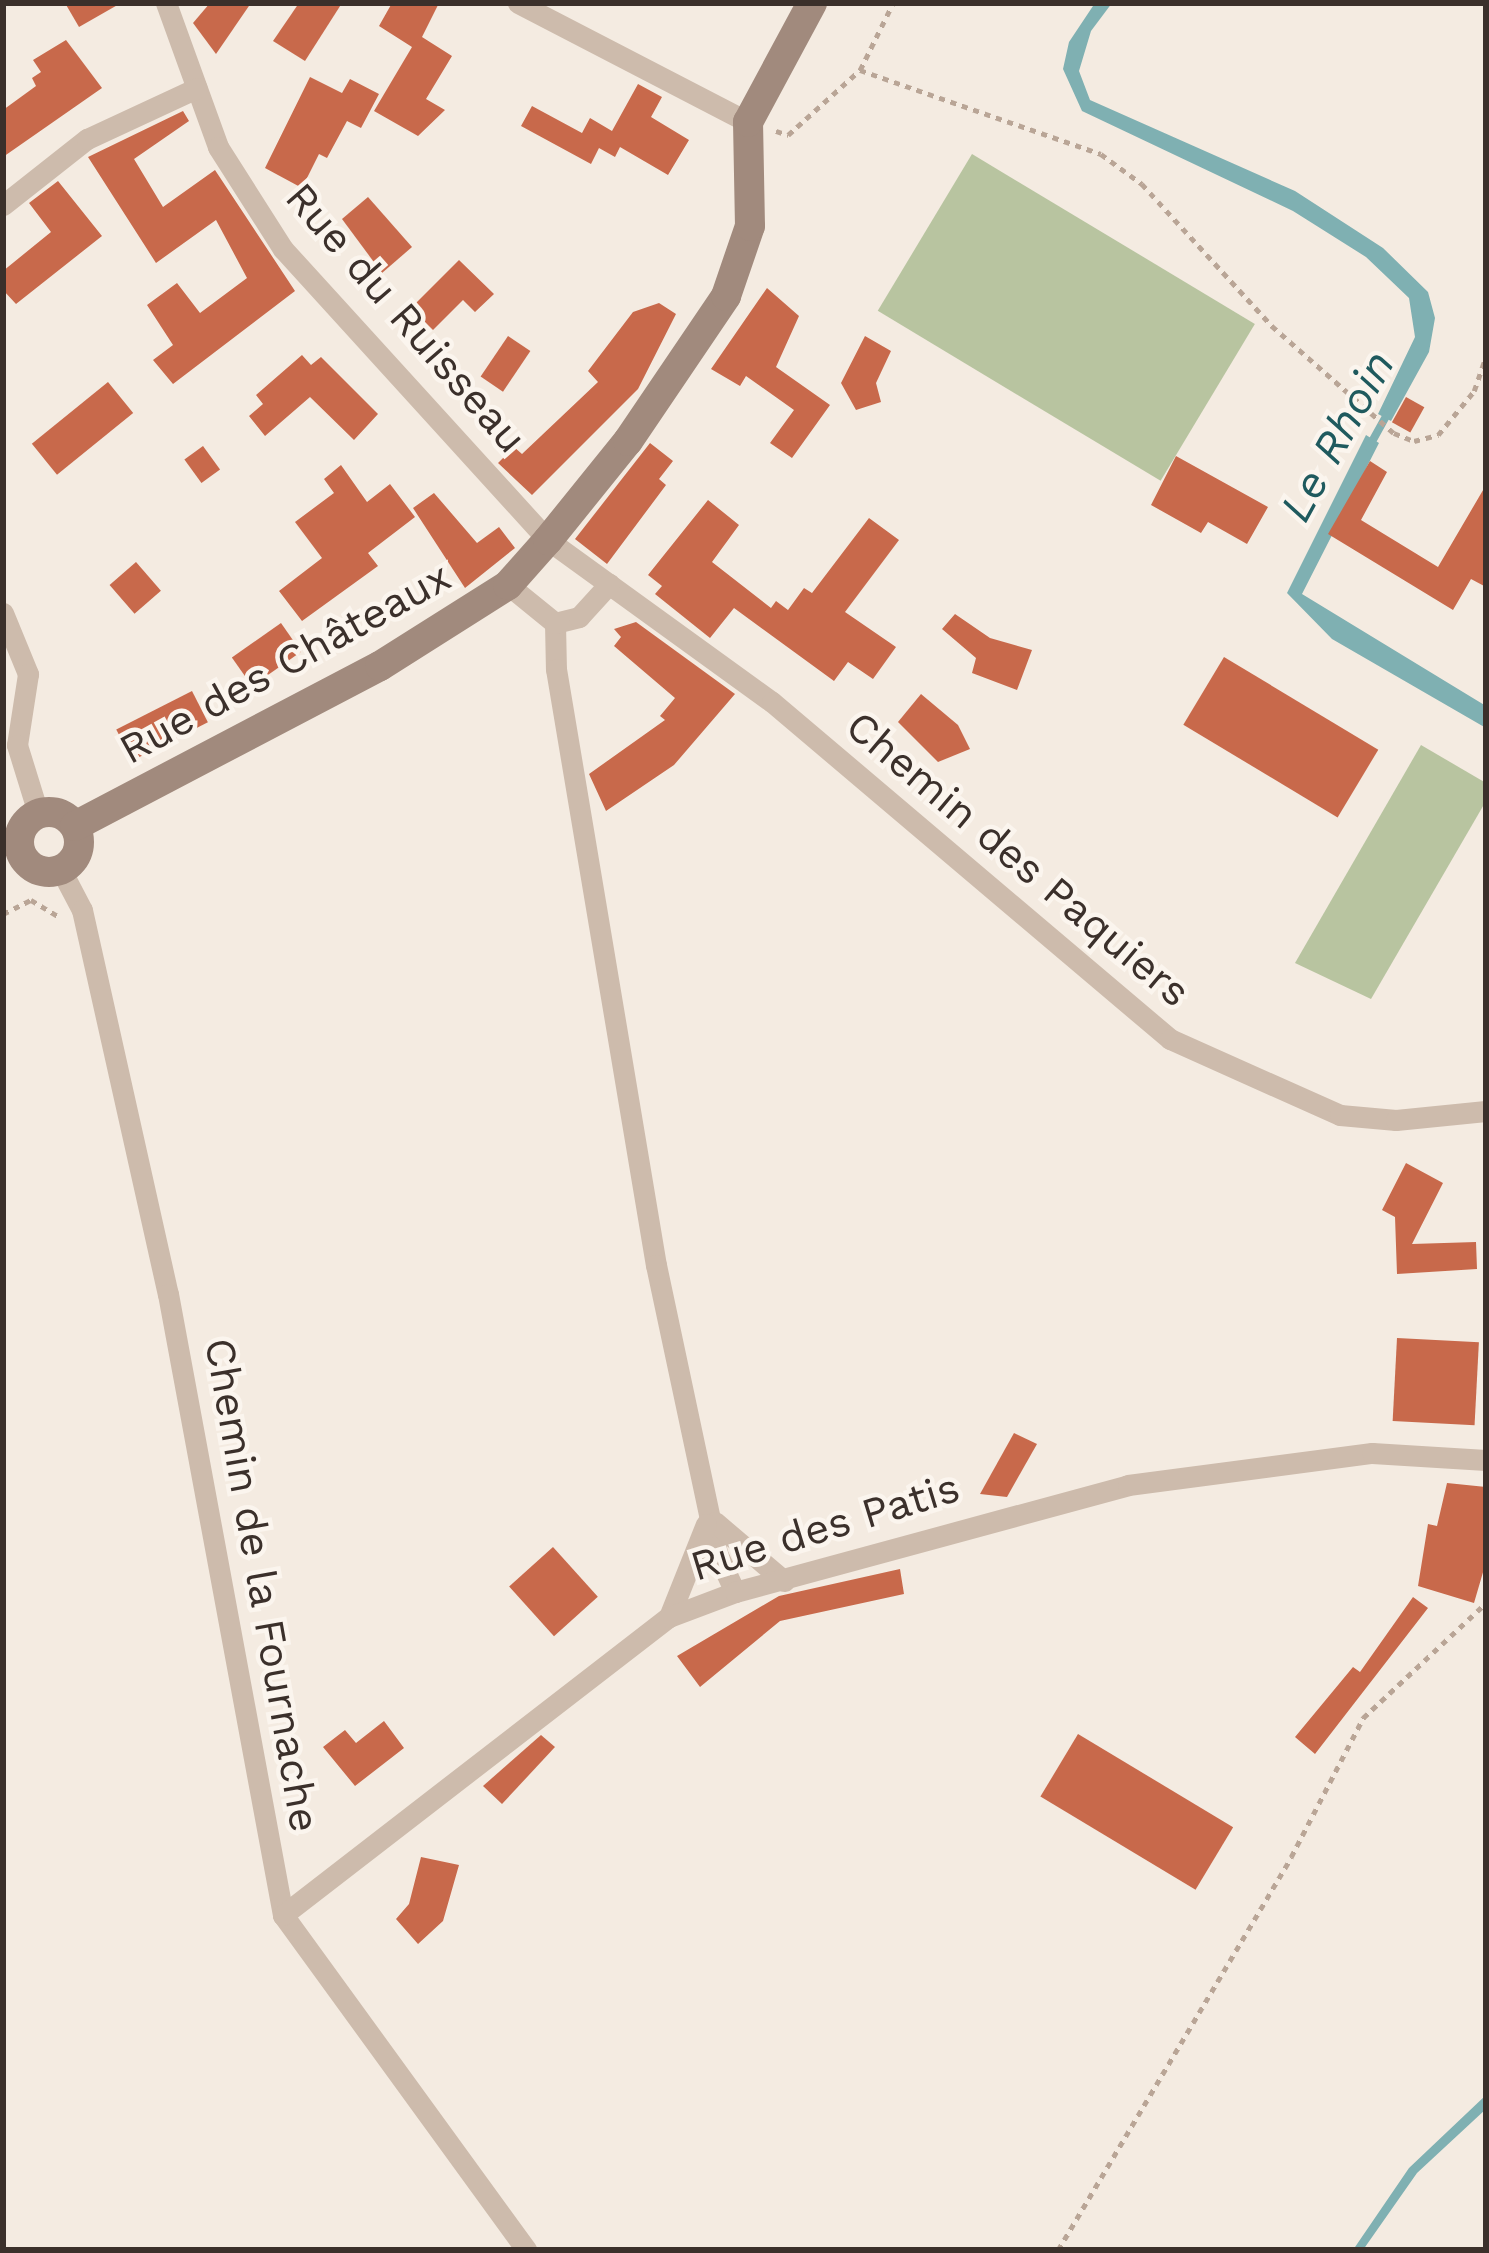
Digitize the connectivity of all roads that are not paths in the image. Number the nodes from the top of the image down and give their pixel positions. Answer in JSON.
{"nodes":[{"id":1,"x":166,"y":3,"type":"edge"},
{"id":2,"x":518,"y":3,"type":"edge"},
{"id":3,"x":812,"y":3,"type":"edge"},
{"id":4,"x":197,"y":88,"type":"junction"},
{"id":5,"x":748,"y":122,"type":"junction"},
{"id":6,"x":3,"y":206,"type":"edge"},
{"id":7,"x":548,"y":540,"type":"junction"},
{"id":8,"x":608,"y":584,"type":"junction"},
{"id":9,"x":508,"y":585,"type":"junction"},
{"id":10,"x":3,"y":613,"type":"edge"},
{"id":11,"x":555,"y":623,"type":"junction"},
{"id":12,"x":38,"y":813,"type":"junction"},
{"id":13,"x":75,"y":826,"type":"junction"},
{"id":14,"x":12,"y":860,"type":"edge"},
{"id":15,"x":62,"y":870,"type":"junction"},
{"id":16,"x":1486,"y":1112,"type":"edge"},
{"id":17,"x":1486,"y":1460,"type":"edge"},
{"id":18,"x":708,"y":1511,"type":"junction"},
{"id":19,"x":784,"y":1581,"type":"junction"},
{"id":20,"x":735,"y":1592,"type":"junction"},
{"id":21,"x":669,"y":1617,"type":"junction"},
{"id":22,"x":283,"y":1915,"type":"junction"},
{"id":23,"x":526,"y":2250,"type":"edge"}],
"edges":[{"from":1,"to":4,"type":"street","name":"Rue du Ruisseau"},
{"from":2,"to":5,"type":"street"},
{"from":3,"to":5,"type":"street","name":"Rue des Châteaux"},
{"from":4,"to":6,"type":"street"},
{"from":4,"to":7,"type":"street","name":"Rue du Ruisseau"},
{"from":5,"to":7,"type":"street","name":"Rue des Châteaux"},
{"from":7,"to":8,"type":"street","name":"Chemin des Paquiers"},
{"from":7,"to":9,"type":"street","name":"Rue des Châteaux"},
{"from":8,"to":11,"type":"street"},
{"from":8,"to":16,"type":"street","name":"Chemin des Paquiers"},
{"from":9,"to":11,"type":"street"},
{"from":9,"to":13,"type":"street","name":"Rue des Châteaux"},
{"from":10,"to":12,"type":"street"},
{"from":11,"to":18,"type":"street"},
{"from":12,"to":13,"type":"street"},
{"from":12,"to":14,"type":"street"},
{"from":13,"to":15,"type":"street"},
{"from":14,"to":15,"type":"street"},
{"from":15,"to":22,"type":"street","name":"Chemin de la Fournache"},
{"from":17,"to":19,"type":"street","name":"Rue des Patis"},
{"from":18,"to":19,"type":"street"},
{"from":18,"to":20,"type":"street"},
{"from":18,"to":21,"type":"street"},
{"from":19,"to":20,"type":"street","name":"Rue des Patis"},
{"from":20,"to":21,"type":"street","name":"Rue des Patis"},
{"from":21,"to":22,"type":"street","name":"Rue des Patis"},
{"from":22,"to":23,"type":"street","name":"Chemin de la Fournache"}]}
